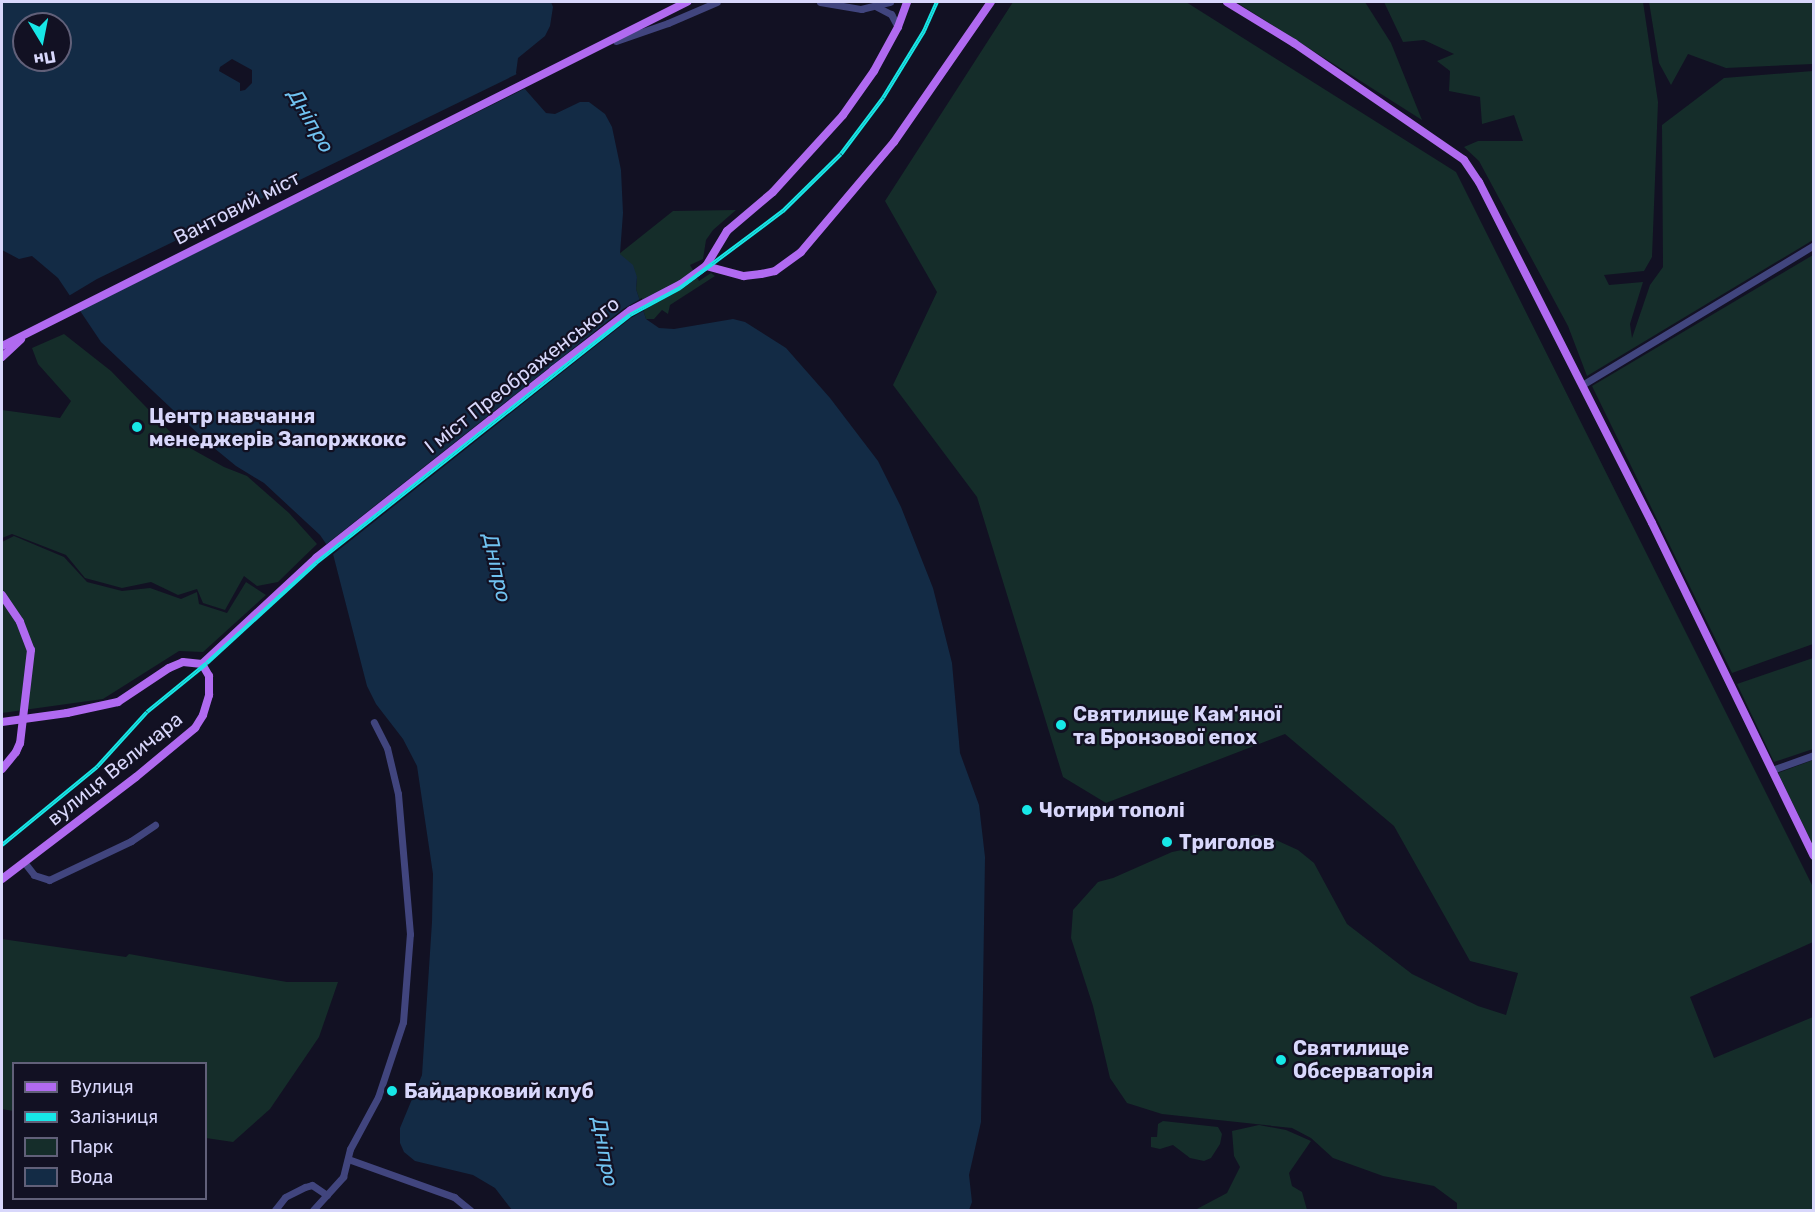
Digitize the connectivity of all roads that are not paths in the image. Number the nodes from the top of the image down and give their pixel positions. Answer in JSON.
{"nodes":[{"id":1,"x":687,"y":2,"type":"edge"},
{"id":2,"x":717,"y":2,"type":"edge"},
{"id":3,"x":820,"y":2,"type":"edge"},
{"id":4,"x":890,"y":2,"type":"edge"},
{"id":5,"x":907,"y":2,"type":"edge"},
{"id":6,"x":991,"y":2,"type":"edge"},
{"id":7,"x":1227,"y":2,"type":"edge"},
{"id":8,"x":877,"y":7,"type":"junction"},
{"id":9,"x":898,"y":27,"type":"junction"},
{"id":10,"x":587,"y":51,"type":"junction"},
{"id":11,"x":1814,"y":245,"type":"edge"},
{"id":12,"x":709,"y":266,"type":"junction"},
{"id":13,"x":30,"y":330,"type":"junction"},
{"id":14,"x":2,"y":346,"type":"edge"},
{"id":15,"x":2,"y":357,"type":"edge"},
{"id":16,"x":1582,"y":385,"type":"junction"},
{"id":17,"x":2,"y":595,"type":"edge"},
{"id":18,"x":205,"y":662,"type":"junction"},
{"id":19,"x":2,"y":722,"type":"edge"},
{"id":20,"x":374,"y":722,"type":"dead end"},
{"id":21,"x":1814,"y":755,"type":"edge"},
{"id":22,"x":2,"y":769,"type":"edge"},
{"id":23,"x":1772,"y":770,"type":"junction"},
{"id":24,"x":155,"y":825,"type":"dead end"},
{"id":25,"x":1814,"y":856,"type":"edge"},
{"id":26,"x":24,"y":862,"type":"junction"},
{"id":27,"x":2,"y":879,"type":"edge"},
{"id":28,"x":348,"y":1160,"type":"junction"},
{"id":29,"x":327,"y":1195,"type":"junction"},
{"id":30,"x":275,"y":1210,"type":"edge"},
{"id":31,"x":313,"y":1210,"type":"edge"},
{"id":32,"x":470,"y":1210,"type":"edge"}],
"edges":[{"from":1,"to":10,"type":"main road","name":"Вантовий міст"},
{"from":2,"to":10,"type":"street"},
{"from":3,"to":8,"type":"street"},
{"from":4,"to":8,"type":"street"},
{"from":5,"to":9,"type":"main road"},
{"from":6,"to":12,"type":"main road"},
{"from":7,"to":16,"type":"main road"},
{"from":8,"to":9,"type":"street"},
{"from":9,"to":12,"type":"main road"},
{"from":10,"to":13,"type":"main road","name":"Вантовий міст"},
{"from":11,"to":16,"type":"street"},
{"from":12,"to":18,"type":"main road","name":"I міст Преображенського"},
{"from":13,"to":14,"type":"main road"},
{"from":13,"to":15,"type":"main road"},
{"from":16,"to":23,"type":"main road"},
{"from":17,"to":22,"type":"main road"},
{"from":18,"to":19,"type":"main road","bridge":true},
{"from":18,"to":26,"type":"main road","name":"вулиця Величара"},
{"from":20,"to":28,"type":"street"},
{"from":21,"to":23,"type":"street"},
{"from":23,"to":25,"type":"main road"},
{"from":24,"to":26,"type":"street"},
{"from":26,"to":27,"type":"main road","name":"вулиця Величара"},
{"from":28,"to":29,"type":"street"},
{"from":28,"to":32,"type":"street"},
{"from":29,"to":30,"type":"street"},
{"from":29,"to":31,"type":"street"}]}
